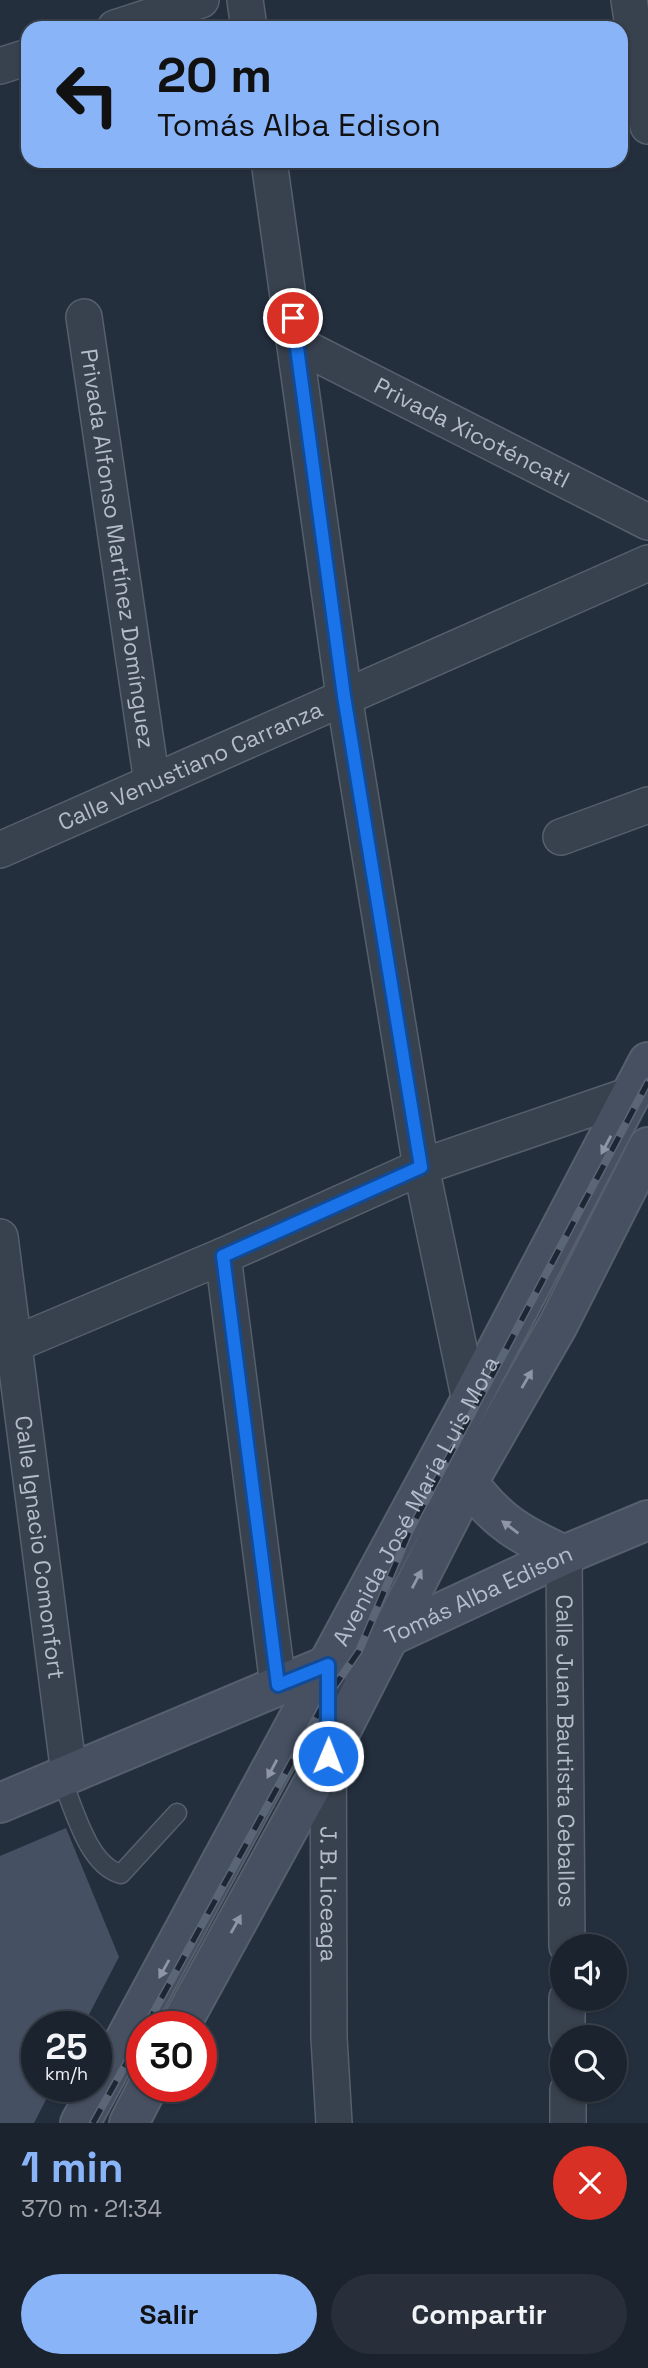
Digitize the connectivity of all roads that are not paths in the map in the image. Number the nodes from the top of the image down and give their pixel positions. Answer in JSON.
{"nodes":[{"id":1,"x":201,"y":0,"type":"edge"},
{"id":2,"x":245,"y":0,"type":"edge"},
{"id":3,"x":629,"y":0,"type":"edge"},
{"id":4,"x":137,"y":21,"type":"edge"},
{"id":5,"x":248,"y":21,"type":"edge"},
{"id":6,"x":21,"y":59,"type":"edge"},
{"id":7,"x":0,"y":66,"type":"edge"},
{"id":8,"x":648,"y":126,"type":"edge"},
{"id":9,"x":270,"y":168,"type":"edge"},
{"id":10,"x":84,"y":317,"type":"dead end"},
{"id":11,"x":297,"y":344,"type":"junction"},
{"id":12,"x":648,"y":522,"type":"edge"},
{"id":13,"x":648,"y":563,"type":"edge"},
{"id":14,"x":344,"y":696,"type":"junction"},
{"id":15,"x":152,"y":783,"type":"junction"},
{"id":16,"x":648,"y":805,"type":"edge"},
{"id":17,"x":561,"y":836,"type":"dead end"},
{"id":18,"x":0,"y":850,"type":"edge"},
{"id":19,"x":640,"y":1078,"type":"edge"},
{"id":20,"x":648,"y":1147,"type":"edge"},
{"id":21,"x":421,"y":1167,"type":"junction"},
{"id":22,"x":0,"y":1237,"type":"edge"},
{"id":23,"x":223,"y":1256,"type":"junction"},
{"id":24,"x":7,"y":1347,"type":"edge"},
{"id":25,"x":470,"y":1401,"type":"junction"},
{"id":26,"x":468,"y":1482,"type":"junction"},
{"id":27,"x":648,"y":1520,"type":"edge"},
{"id":28,"x":564,"y":1555,"type":"junction"},
{"id":29,"x":386,"y":1639,"type":"junction"},
{"id":30,"x":328,"y":1665,"type":"junction"},
{"id":31,"x":278,"y":1685,"type":"junction"},
{"id":32,"x":328,"y":1756,"type":"junction"},
{"id":33,"x":65,"y":1776,"type":"junction"},
{"id":34,"x":0,"y":1803,"type":"edge"},
{"id":35,"x":177,"y":1813,"type":"dead end"},
{"id":36,"x":567,"y":1934,"type":"edge"},
{"id":37,"x":188,"y":2011,"type":"edge"},
{"id":38,"x":140,"y":2102,"type":"edge"},
{"id":39,"x":568,"y":2102,"type":"edge"},
{"id":40,"x":80,"y":2123,"type":"edge"},
{"id":41,"x":129,"y":2123,"type":"edge"},
{"id":42,"x":334,"y":2123,"type":"edge"},
{"id":43,"x":568,"y":2123,"type":"edge"}],
"edges":[{"from":1,"to":4,"type":"street"},
{"from":2,"to":5,"type":"street"},
{"from":3,"to":8,"type":"street"},
{"from":6,"to":7,"type":"street"},
{"from":9,"to":11,"type":"street"},
{"from":10,"to":15,"type":"street","name":"Privada Alfonso Martínez Domínguez"},
{"from":11,"to":12,"type":"street","name":"Privada Xicoténcatl"},
{"from":11,"to":14,"type":"street"},
{"from":13,"to":14,"type":"street","name":"Calle Venustiano Carranza"},
{"from":14,"to":15,"type":"street","name":"Calle Venustiano Carranza"},
{"from":14,"to":21,"type":"street"},
{"from":15,"to":18,"type":"street","name":"Calle Venustiano Carranza"},
{"from":16,"to":17,"type":"street"},
{"from":19,"to":21,"type":"street"},
{"from":19,"to":25,"type":"street","name":"Avenida José María Luis Mora","one_way":true},
{"from":26,"to":20,"type":"street","name":"Avenida José María Luis Mora","one_way":true},
{"from":21,"to":23,"type":"street"},
{"from":21,"to":25,"type":"street"},
{"from":22,"to":24,"type":"street","name":"Calle Ignacio Comonfort"},
{"from":23,"to":24,"type":"street"},
{"from":23,"to":31,"type":"street"},
{"from":24,"to":33,"type":"street","name":"Calle Ignacio Comonfort"},
{"from":25,"to":30,"type":"street","name":"Avenida José María Luis Mora"},
{"from":28,"to":26,"type":"street","one_way":true},
{"from":29,"to":26,"type":"street","name":"Avenida José María Luis Mora","one_way":true},
{"from":27,"to":28,"type":"street","name":"Tomás Alba Edison"},
{"from":28,"to":29,"type":"street","name":"Tomás Alba Edison"},
{"from":28,"to":36,"type":"street","name":"Calle Juan Bautista Ceballos"},
{"from":29,"to":30,"type":"street","name":"Tomás Alba Edison"},
{"from":29,"to":32,"type":"street","name":"Avenida José María Luis Mora"},
{"from":30,"to":31,"type":"street","name":"Tomás Alba Edison"},
{"from":30,"to":32,"type":"street","name":"J. B. Liceaga"},
{"from":30,"to":40,"type":"street","name":"Avenida José María Luis Mora","one_way":true},
{"from":31,"to":33,"type":"street","name":"Tomás Alba Edison"},
{"from":37,"to":32,"type":"street","name":"Avenida José María Luis Mora","one_way":true},
{"from":32,"to":42,"type":"street","name":"J. B. Liceaga"},
{"from":33,"to":34,"type":"street","name":"Tomás Alba Edison"},
{"from":33,"to":35,"type":"lane"},
{"from":38,"to":41,"type":"street"},
{"from":39,"to":43,"type":"street"}]}
